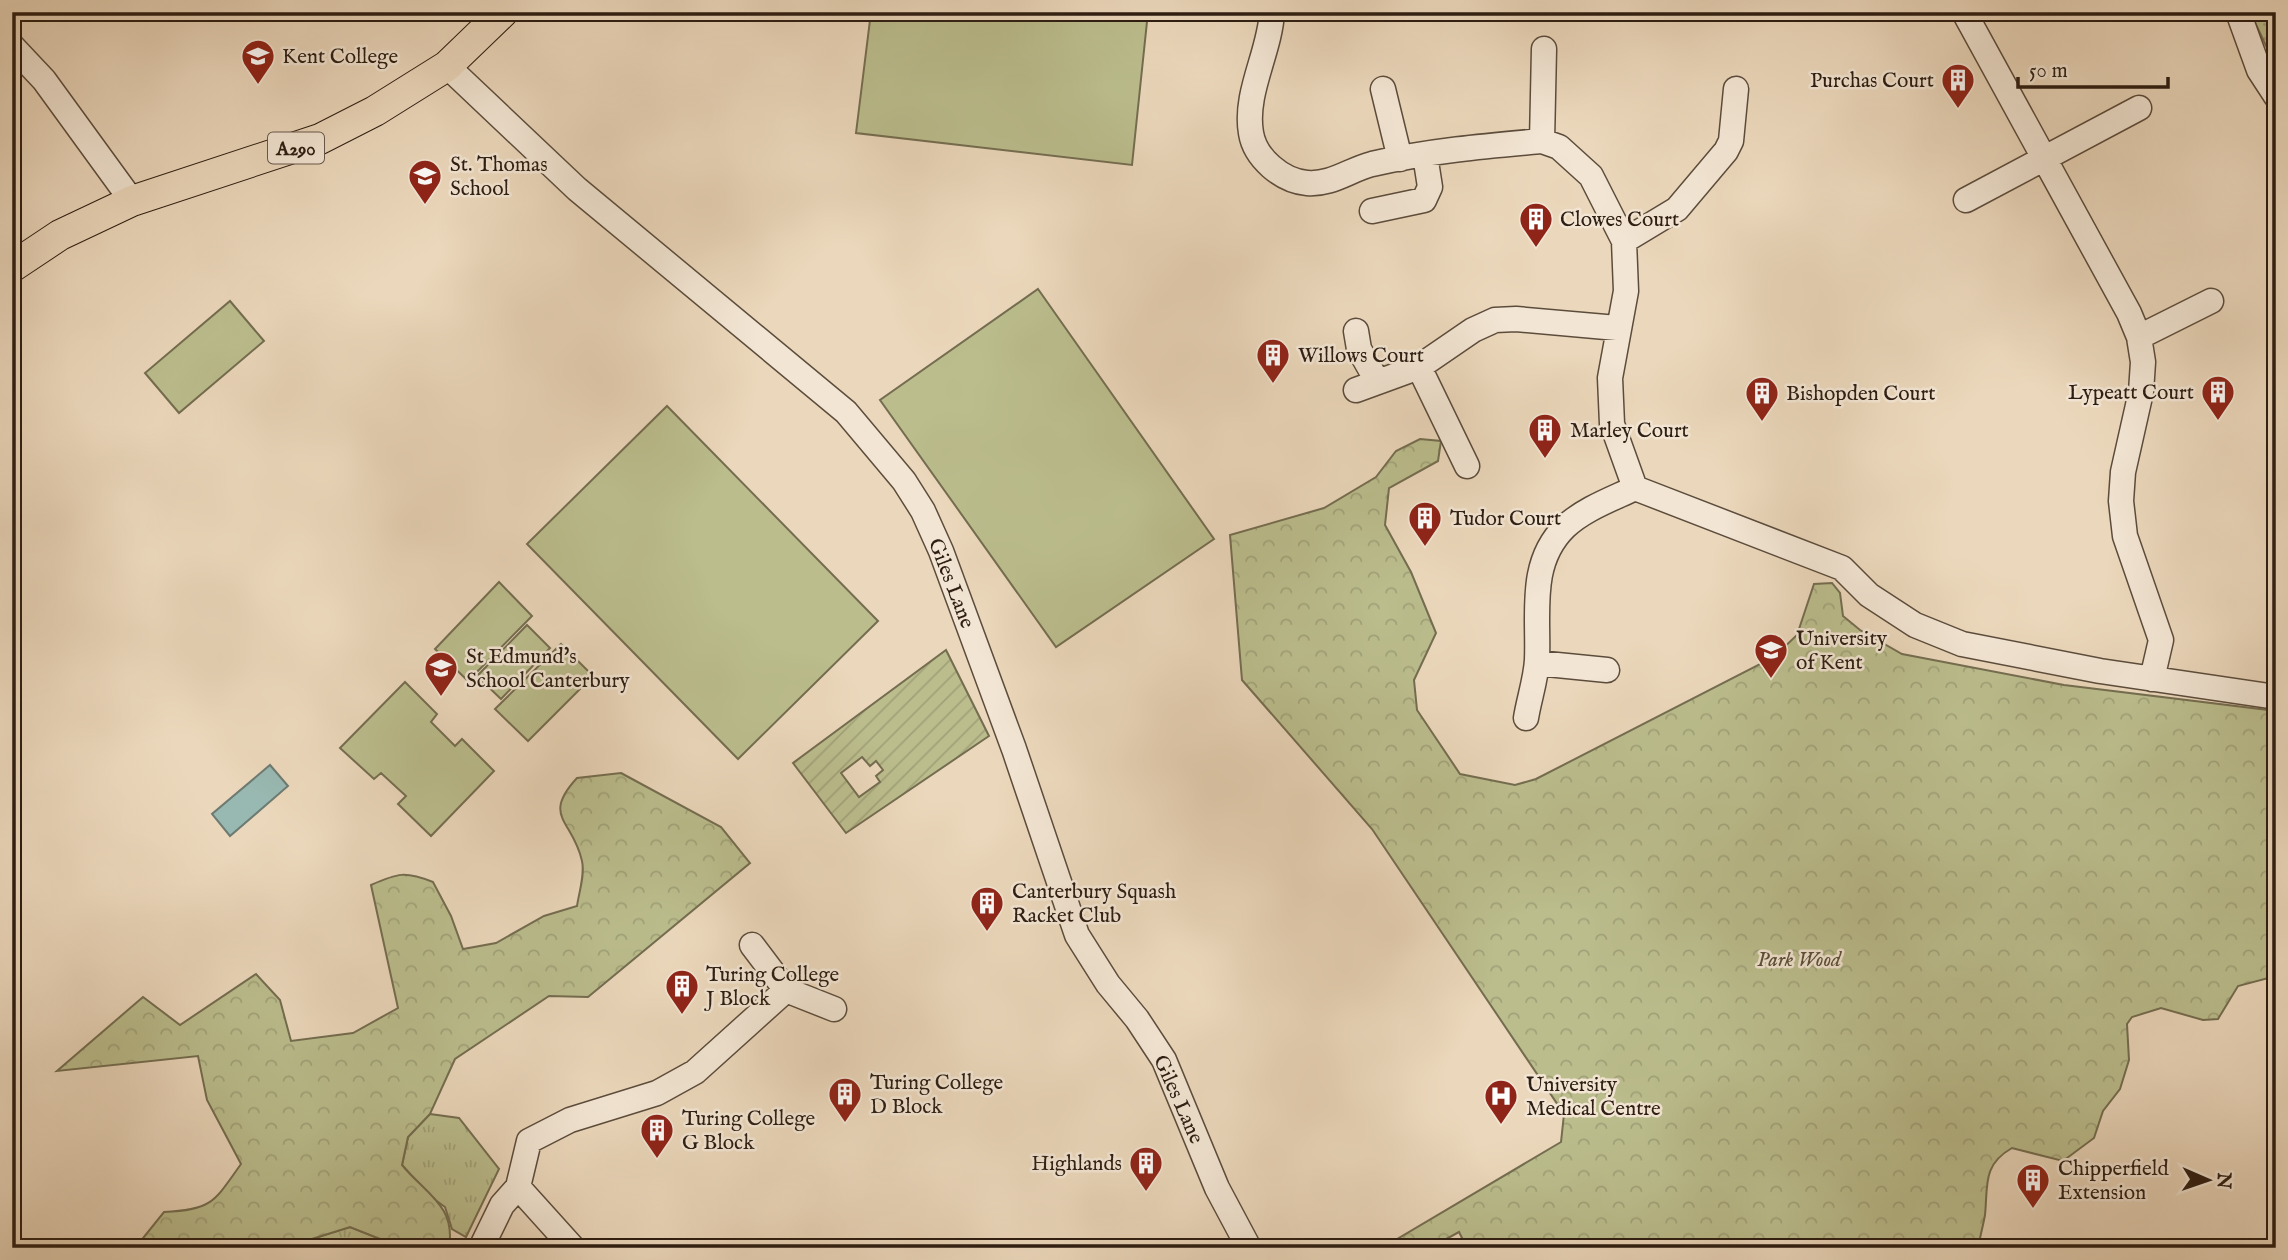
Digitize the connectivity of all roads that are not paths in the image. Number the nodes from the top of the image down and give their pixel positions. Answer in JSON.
{"nodes":[{"id":1,"x":503,"y":12,"type":"edge"},
{"id":2,"x":1272,"y":12,"type":"edge"},
{"id":3,"x":1964,"y":12,"type":"edge"},
{"id":4,"x":2238,"y":12,"type":"edge"},
{"id":5,"x":12,"y":46,"type":"edge"},
{"id":6,"x":1544,"y":49,"type":"dead end"},
{"id":7,"x":447,"y":66,"type":"junction"},
{"id":8,"x":1383,"y":89,"type":"dead end"},
{"id":9,"x":1736,"y":89,"type":"dead end"},
{"id":10,"x":2276,"y":96,"type":"edge"},
{"id":11,"x":2140,"y":108,"type":"dead end"},
{"id":12,"x":1542,"y":141,"type":"junction"},
{"id":13,"x":1425,"y":155,"type":"junction"},
{"id":14,"x":1400,"y":159,"type":"junction"},
{"id":15,"x":2044,"y":159,"type":"junction"},
{"id":16,"x":132,"y":201,"type":"junction"},
{"id":17,"x":1966,"y":201,"type":"dead end"},
{"id":18,"x":1373,"y":211,"type":"dead end"},
{"id":19,"x":1624,"y":240,"type":"junction"},
{"id":20,"x":12,"y":267,"type":"edge"},
{"id":21,"x":2211,"y":301,"type":"dead end"},
{"id":22,"x":1617,"y":328,"type":"junction"},
{"id":23,"x":1356,"y":331,"type":"dead end"},
{"id":24,"x":2139,"y":337,"type":"junction"},
{"id":25,"x":1419,"y":367,"type":"junction"},
{"id":26,"x":1467,"y":466,"type":"dead end"},
{"id":27,"x":1635,"y":488,"type":"junction"},
{"id":28,"x":1537,"y":663,"type":"junction"},
{"id":29,"x":1607,"y":670,"type":"dead end"},
{"id":30,"x":2152,"y":679,"type":"junction"},
{"id":31,"x":2276,"y":697,"type":"edge"},
{"id":32,"x":1525,"y":718,"type":"dead end"},
{"id":33,"x":751,"y":944,"type":"dead end"},
{"id":34,"x":786,"y":990,"type":"junction"},
{"id":35,"x":834,"y":1009,"type":"dead end"},
{"id":36,"x":518,"y":1187,"type":"junction"},
{"id":37,"x":481,"y":1248,"type":"edge"},
{"id":38,"x":573,"y":1248,"type":"edge"},
{"id":39,"x":1250,"y":1248,"type":"edge"}],
"edges":[{"from":1,"to":7,"type":"main road","number":"A290"},
{"from":2,"to":14,"type":"street"},
{"from":3,"to":15,"type":"street"},
{"from":4,"to":10,"type":"street"},
{"from":5,"to":16,"type":"street"},
{"from":6,"to":12,"type":"street"},
{"from":7,"to":16,"type":"main road","number":"A290"},
{"from":7,"to":39,"type":"street","name":"Giles Lane"},
{"from":8,"to":14,"type":"street"},
{"from":9,"to":19,"type":"street"},
{"from":11,"to":15,"type":"street"},
{"from":12,"to":13,"type":"street"},
{"from":12,"to":19,"type":"street"},
{"from":13,"to":14,"type":"street"},
{"from":13,"to":18,"type":"street"},
{"from":15,"to":17,"type":"street"},
{"from":15,"to":24,"type":"street"},
{"from":16,"to":20,"type":"main road","number":"A290"},
{"from":19,"to":22,"type":"street"},
{"from":21,"to":24,"type":"street"},
{"from":22,"to":25,"type":"street"},
{"from":22,"to":27,"type":"street"},
{"from":23,"to":25,"type":"street"},
{"from":24,"to":30,"type":"street"},
{"from":25,"to":26,"type":"street"},
{"from":27,"to":28,"type":"street"},
{"from":27,"to":30,"type":"street"},
{"from":28,"to":29,"type":"street"},
{"from":28,"to":32,"type":"street"},
{"from":30,"to":31,"type":"street"},
{"from":33,"to":34,"type":"street"},
{"from":34,"to":35,"type":"street"},
{"from":34,"to":36,"type":"street"},
{"from":36,"to":37,"type":"street"},
{"from":36,"to":38,"type":"street"}]}
